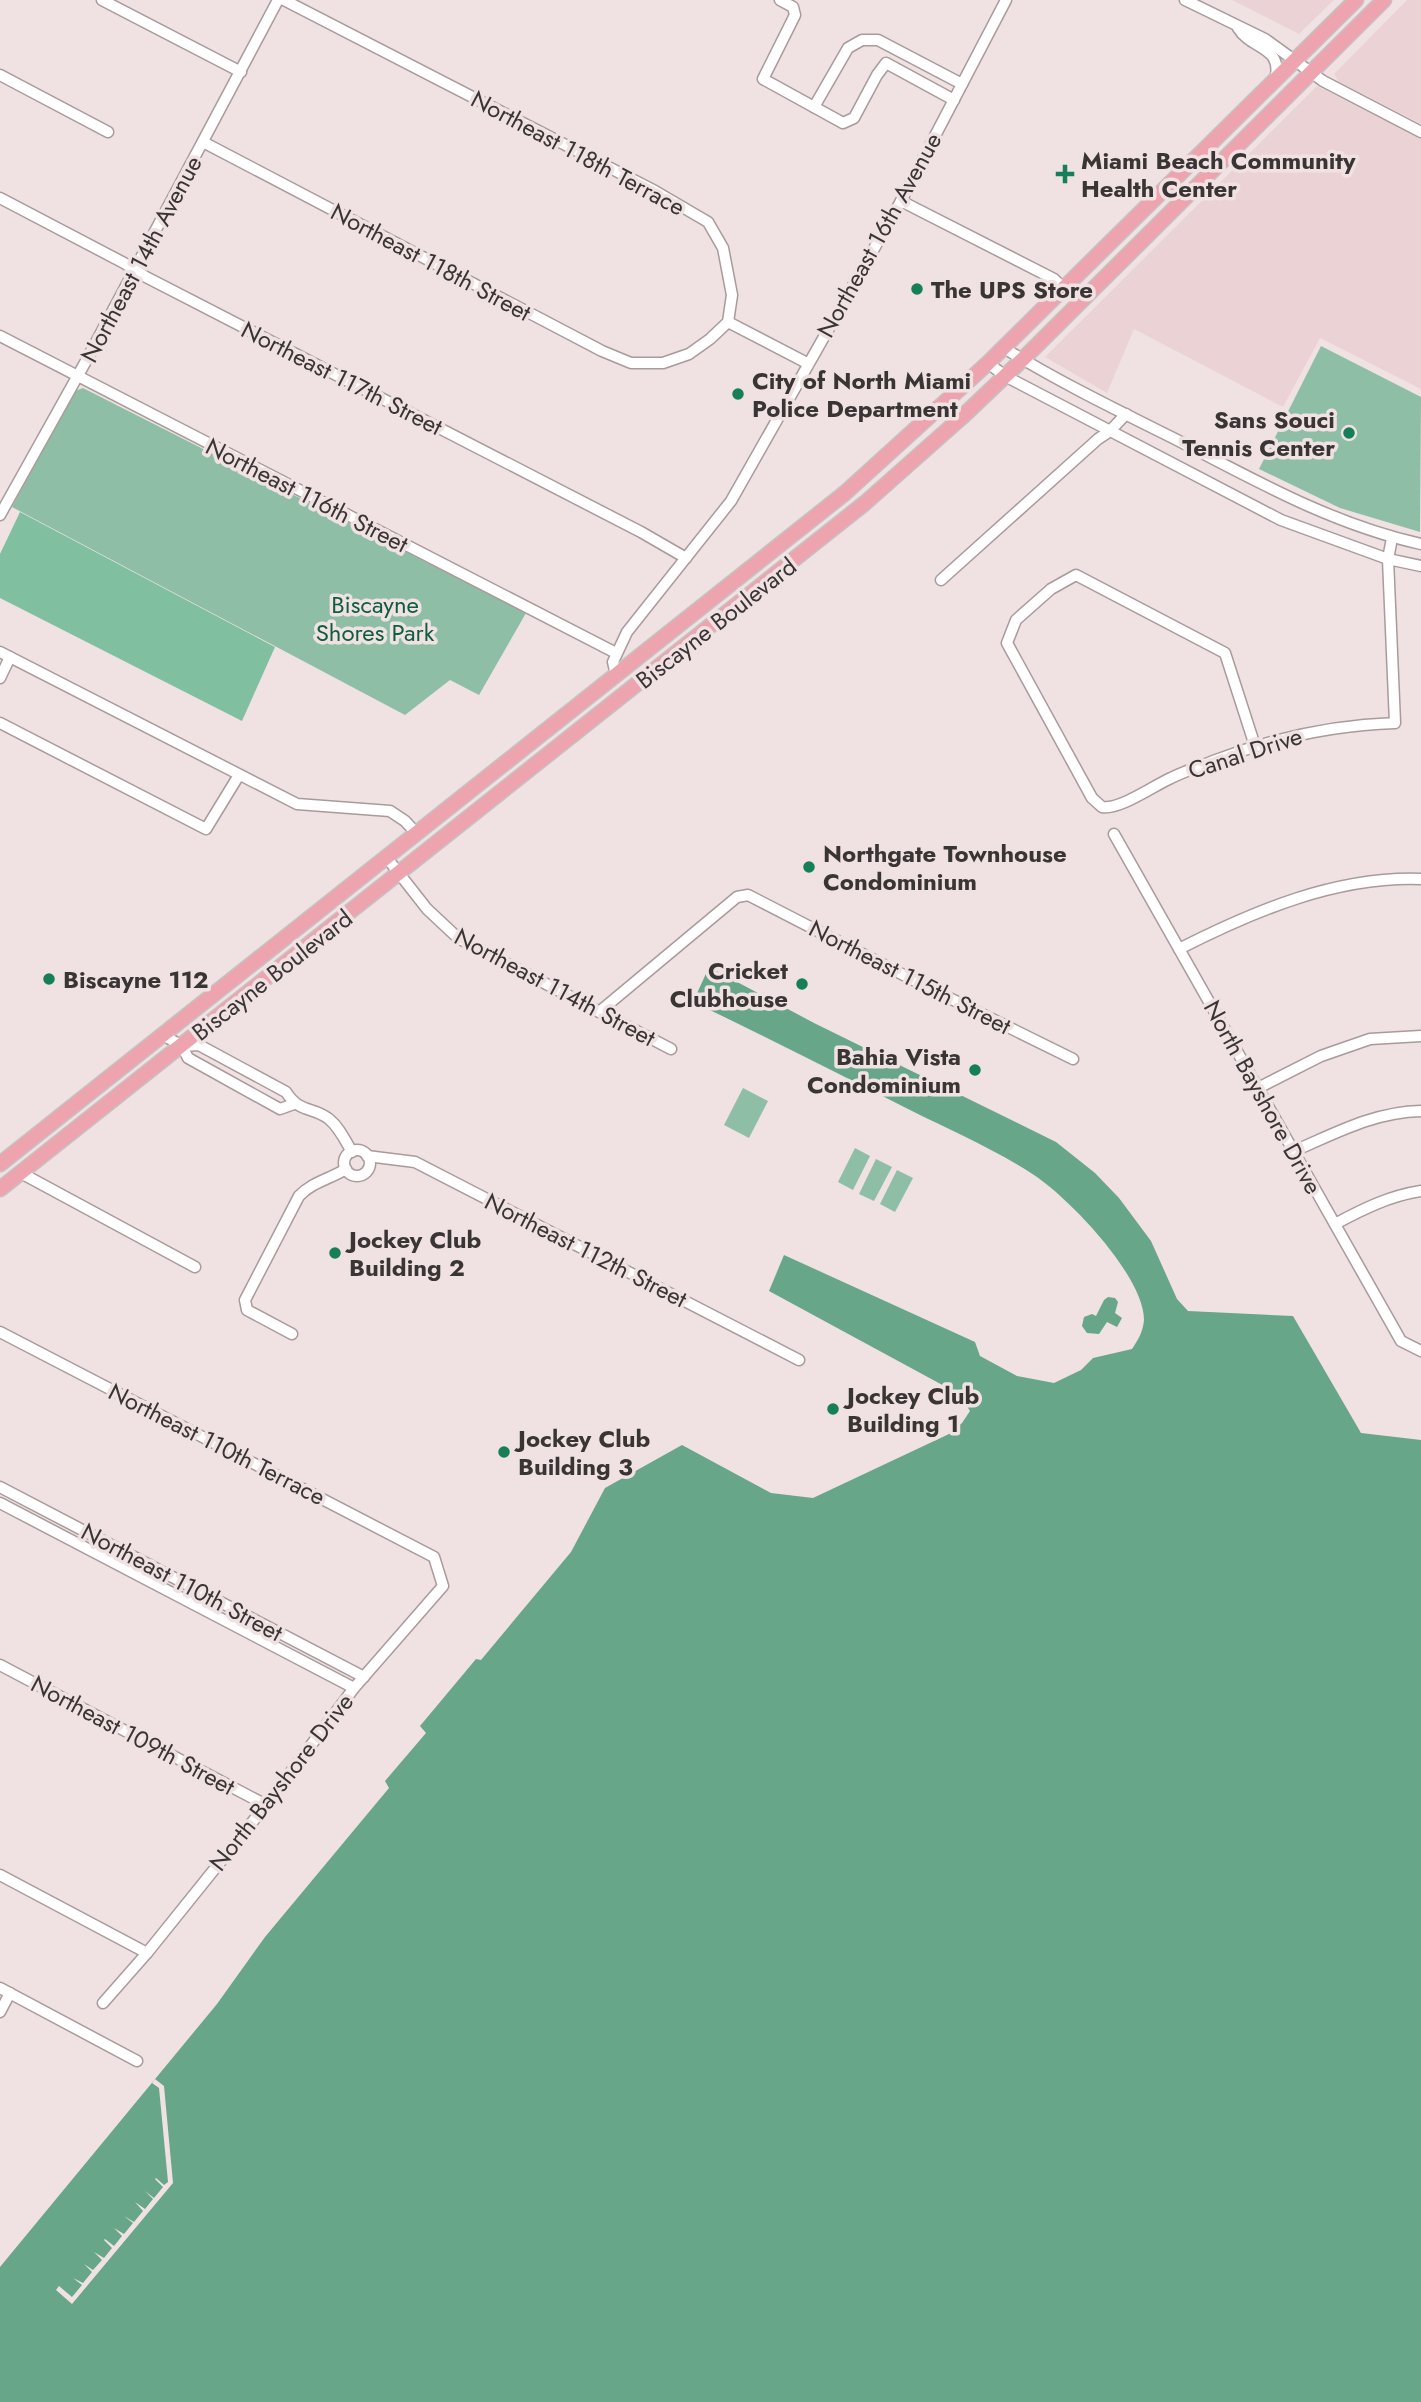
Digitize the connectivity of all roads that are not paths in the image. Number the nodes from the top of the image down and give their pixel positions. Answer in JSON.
{"nodes":[{"id":1,"x":102,"y":0,"type":"edge"},
{"id":2,"x":278,"y":0,"type":"edge"},
{"id":3,"x":284,"y":0,"type":"edge"},
{"id":4,"x":780,"y":0,"type":"edge"},
{"id":5,"x":1006,"y":0,"type":"edge"},
{"id":6,"x":1185,"y":0,"type":"edge"},
{"id":7,"x":1356,"y":0,"type":"edge"},
{"id":8,"x":1384,"y":0,"type":"edge"},
{"id":9,"x":1237,"y":25,"type":"junction"},
{"id":10,"x":907,"y":55,"type":"junction"},
{"id":11,"x":1295,"y":61,"type":"junction"},
{"id":12,"x":898,"y":70,"type":"junction"},
{"id":13,"x":241,"y":72,"type":"junction"},
{"id":14,"x":1311,"y":73,"type":"junction"},
{"id":15,"x":0,"y":75,"type":"edge"},
{"id":16,"x":1275,"y":81,"type":"junction"},
{"id":17,"x":962,"y":84,"type":"junction"},
{"id":18,"x":954,"y":100,"type":"junction"},
{"id":19,"x":814,"y":107,"type":"junction"},
{"id":20,"x":108,"y":132,"type":"dead end"},
{"id":21,"x":1421,"y":132,"type":"edge"},
{"id":22,"x":204,"y":142,"type":"junction"},
{"id":23,"x":1170,"y":184,"type":"junction"},
{"id":24,"x":0,"y":198,"type":"edge"},
{"id":25,"x":901,"y":201,"type":"junction"},
{"id":26,"x":1153,"y":230,"type":"junction"},
{"id":27,"x":135,"y":270,"type":"junction"},
{"id":28,"x":1064,"y":289,"type":"junction"},
{"id":29,"x":728,"y":322,"type":"junction"},
{"id":30,"x":0,"y":336,"type":"edge"},
{"id":31,"x":1004,"y":348,"type":"junction"},
{"id":32,"x":1023,"y":359,"type":"junction"},
{"id":33,"x":807,"y":363,"type":"junction"},
{"id":34,"x":988,"y":363,"type":"junction"},
{"id":35,"x":77,"y":376,"type":"junction"},
{"id":36,"x":1005,"y":376,"type":"junction"},
{"id":37,"x":1126,"y":414,"type":"junction"},
{"id":38,"x":1110,"y":431,"type":"junction"},
{"id":39,"x":0,"y":487,"type":"edge"},
{"id":40,"x":12,"y":493,"type":"junction"},
{"id":41,"x":0,"y":515,"type":"edge"},
{"id":42,"x":1392,"y":538,"type":"junction"},
{"id":43,"x":1421,"y":544,"type":"edge"},
{"id":44,"x":686,"y":558,"type":"junction"},
{"id":45,"x":1388,"y":559,"type":"junction"},
{"id":46,"x":1421,"y":566,"type":"edge"},
{"id":47,"x":941,"y":580,"type":"dead end"},
{"id":48,"x":616,"y":653,"type":"junction"},
{"id":49,"x":5,"y":654,"type":"edge"},
{"id":50,"x":616,"y":676,"type":"junction"},
{"id":51,"x":0,"y":678,"type":"edge"},
{"id":52,"x":609,"y":708,"type":"junction"},
{"id":53,"x":0,"y":723,"type":"edge"},
{"id":54,"x":1255,"y":746,"type":"junction"},
{"id":55,"x":239,"y":775,"type":"junction"},
{"id":56,"x":416,"y":834,"type":"junction"},
{"id":57,"x":1114,"y":834,"type":"dead end"},
{"id":58,"x":387,"y":858,"type":"junction"},
{"id":59,"x":400,"y":874,"type":"junction"},
{"id":60,"x":1421,"y":879,"type":"edge"},
{"id":61,"x":1179,"y":949,"type":"junction"},
{"id":62,"x":599,"y":1012,"type":"junction"},
{"id":63,"x":163,"y":1035,"type":"junction"},
{"id":64,"x":1421,"y":1036,"type":"edge"},
{"id":65,"x":182,"y":1046,"type":"junction"},
{"id":66,"x":671,"y":1049,"type":"dead end"},
{"id":67,"x":1073,"y":1059,"type":"dead end"},
{"id":68,"x":263,"y":1080,"type":"junction"},
{"id":69,"x":1258,"y":1088,"type":"junction"},
{"id":70,"x":254,"y":1094,"type":"junction"},
{"id":71,"x":294,"y":1104,"type":"junction"},
{"id":72,"x":1421,"y":1111,"type":"edge"},
{"id":73,"x":1294,"y":1151,"type":"junction"},
{"id":74,"x":352,"y":1152,"type":"junction"},
{"id":75,"x":367,"y":1156,"type":"junction"},
{"id":76,"x":0,"y":1164,"type":"edge"},
{"id":77,"x":346,"y":1169,"type":"junction"},
{"id":78,"x":21,"y":1173,"type":"junction"},
{"id":79,"x":0,"y":1189,"type":"edge"},
{"id":80,"x":1421,"y":1191,"type":"edge"},
{"id":81,"x":1335,"y":1224,"type":"junction"},
{"id":82,"x":195,"y":1267,"type":"dead end"},
{"id":83,"x":0,"y":1332,"type":"edge"},
{"id":84,"x":292,"y":1334,"type":"dead end"},
{"id":85,"x":1421,"y":1351,"type":"edge"},
{"id":86,"x":799,"y":1360,"type":"dead end"},
{"id":87,"x":0,"y":1487,"type":"edge"},
{"id":88,"x":0,"y":1503,"type":"edge"},
{"id":89,"x":434,"y":1557,"type":"joint"},
{"id":90,"x":0,"y":1665,"type":"edge"},
{"id":91,"x":364,"y":1677,"type":"junction"},
{"id":92,"x":354,"y":1688,"type":"junction"},
{"id":93,"x":266,"y":1805,"type":"junction"},
{"id":94,"x":0,"y":1875,"type":"edge"},
{"id":95,"x":147,"y":1953,"type":"junction"},
{"id":96,"x":5,"y":1990,"type":"edge"},
{"id":97,"x":103,"y":2003,"type":"dead end"},
{"id":98,"x":0,"y":2012,"type":"edge"},
{"id":99,"x":137,"y":2061,"type":"dead end"}],
"edges":[{"from":1,"to":13,"type":"street"},
{"from":2,"to":13,"type":"street","name":"Northeast 14th Avenue"},
{"from":3,"to":29,"type":"street","name":"Northeast 118th Terrace"},
{"from":4,"to":19,"type":"street"},
{"from":5,"to":17,"type":"street","name":"Northeast 16th Avenue"},
{"from":6,"to":9,"type":"street"},
{"from":7,"to":11,"type":"main road","name":"Biscayne Boulevard"},
{"from":8,"to":14,"type":"main road","name":"Biscayne Boulevard"},
{"from":9,"to":11,"type":"street"},
{"from":9,"to":16,"type":"street"},
{"from":10,"to":12,"type":"street"},
{"from":10,"to":17,"type":"street"},
{"from":10,"to":19,"type":"street"},
{"from":11,"to":14,"type":"street"},
{"from":11,"to":16,"type":"main road","name":"Biscayne Boulevard"},
{"from":12,"to":18,"type":"street"},
{"from":12,"to":19,"type":"street"},
{"from":13,"to":22,"type":"street","name":"Northeast 14th Avenue"},
{"from":14,"to":21,"type":"street"},
{"from":14,"to":26,"type":"main road","name":"Biscayne Boulevard"},
{"from":15,"to":20,"type":"street"},
{"from":16,"to":23,"type":"main road","name":"Biscayne Boulevard"},
{"from":17,"to":18,"type":"street","name":"Northeast 16th Avenue"},
{"from":18,"to":25,"type":"street","name":"Northeast 16th Avenue"},
{"from":22,"to":27,"type":"street","name":"Northeast 14th Avenue"},
{"from":22,"to":29,"type":"street","name":"Northeast 118th Street"},
{"from":23,"to":26,"type":"main road"},
{"from":23,"to":28,"type":"main road","name":"Biscayne Boulevard"},
{"from":24,"to":27,"type":"street","name":"Northeast 117th Street"},
{"from":25,"to":28,"type":"street"},
{"from":25,"to":33,"type":"street","name":"Northeast 16th Avenue"},
{"from":26,"to":32,"type":"main road","name":"Biscayne Boulevard"},
{"from":27,"to":35,"type":"street","name":"Northeast 14th Avenue"},
{"from":27,"to":44,"type":"street","name":"Northeast 117th Street"},
{"from":28,"to":31,"type":"main road","name":"Biscayne Boulevard"},
{"from":29,"to":33,"type":"street"},
{"from":30,"to":35,"type":"street","name":"Northeast 116th Street"},
{"from":31,"to":32,"type":"street"},
{"from":31,"to":34,"type":"main road","name":"Biscayne Boulevard"},
{"from":32,"to":36,"type":"main road","name":"Biscayne Boulevard"},
{"from":32,"to":37,"type":"street"},
{"from":33,"to":44,"type":"street","name":"Northeast 16th Avenue"},
{"from":34,"to":36,"type":"street"},
{"from":34,"to":50,"type":"main road","name":"Biscayne Boulevard"},
{"from":35,"to":40,"type":"street","name":"Northeast 14th Avenue"},
{"from":35,"to":48,"type":"street","name":"Northeast 116th Street"},
{"from":36,"to":38,"type":"street"},
{"from":36,"to":52,"type":"main road","name":"Biscayne Boulevard"},
{"from":37,"to":38,"type":"street"},
{"from":37,"to":42,"type":"street"},
{"from":38,"to":45,"type":"street"},
{"from":38,"to":47,"type":"street"},
{"from":39,"to":40,"type":"street"},
{"from":40,"to":41,"type":"street","name":"Northeast 14th Avenue"},
{"from":42,"to":43,"type":"street"},
{"from":42,"to":45,"type":"street"},
{"from":44,"to":48,"type":"street","name":"Northeast 16th Avenue"},
{"from":45,"to":46,"type":"street"},
{"from":45,"to":54,"type":"street","name":"Canal Drive"},
{"from":48,"to":50,"type":"street"},
{"from":49,"to":51,"type":"street"},
{"from":49,"to":55,"type":"street"},
{"from":50,"to":52,"type":"main road"},
{"from":50,"to":56,"type":"main road","name":"Biscayne Boulevard"},
{"from":52,"to":59,"type":"main road","name":"Biscayne Boulevard"},
{"from":53,"to":55,"type":"street"},
{"from":54,"to":54,"type":"street","name":"Canal Drive"},
{"from":55,"to":56,"type":"street"},
{"from":56,"to":58,"type":"main road","name":"Biscayne Boulevard"},
{"from":57,"to":61,"type":"street","name":"North Bayshore Drive"},
{"from":58,"to":59,"type":"street","name":"Northeast 114th Street"},
{"from":58,"to":63,"type":"main road","name":"Biscayne Boulevard"},
{"from":59,"to":62,"type":"street","name":"Northeast 114th Street"},
{"from":59,"to":65,"type":"main road","name":"Biscayne Boulevard"},
{"from":60,"to":61,"type":"street"},
{"from":61,"to":69,"type":"street","name":"North Bayshore Drive"},
{"from":62,"to":66,"type":"street","name":"Northeast 114th Street"},
{"from":62,"to":67,"type":"street","name":"Northeast 115th Street"},
{"from":63,"to":65,"type":"street"},
{"from":63,"to":76,"type":"main road","name":"Biscayne Boulevard"},
{"from":64,"to":69,"type":"street"},
{"from":65,"to":68,"type":"street"},
{"from":65,"to":70,"type":"street"},
{"from":65,"to":78,"type":"main road","name":"Biscayne Boulevard"},
{"from":68,"to":70,"type":"street"},
{"from":68,"to":71,"type":"street"},
{"from":69,"to":73,"type":"street","name":"North Bayshore Drive"},
{"from":70,"to":71,"type":"street"},
{"from":71,"to":74,"type":"street"},
{"from":72,"to":73,"type":"street"},
{"from":73,"to":81,"type":"street","name":"North Bayshore Drive"},
{"from":74,"to":75,"type":"street"},
{"from":74,"to":77,"type":"street"},
{"from":75,"to":77,"type":"street"},
{"from":75,"to":86,"type":"street","name":"Northeast 112th Street"},
{"from":77,"to":84,"type":"street"},
{"from":78,"to":79,"type":"main road","name":"Biscayne Boulevard"},
{"from":78,"to":82,"type":"street"},
{"from":80,"to":81,"type":"street"},
{"from":81,"to":85,"type":"street","name":"North Bayshore Drive"},
{"from":83,"to":89,"type":"street","name":"Northeast 110th Terrace"},
{"from":87,"to":91,"type":"street","name":"Northeast 110th Street"},
{"from":88,"to":92,"type":"street","name":"Northeast 110th Street"},
{"from":89,"to":91,"type":"street","name":"North Bayshore Drive"},
{"from":90,"to":93,"type":"street","name":"Northeast 109th Street"},
{"from":91,"to":92,"type":"street","name":"North Bayshore Drive"},
{"from":92,"to":93,"type":"street","name":"North Bayshore Drive"},
{"from":93,"to":95,"type":"street","name":"North Bayshore Drive"},
{"from":94,"to":95,"type":"street"},
{"from":95,"to":97,"type":"street","name":"North Bayshore Drive"},
{"from":96,"to":98,"type":"street"},
{"from":96,"to":99,"type":"street"}]}
